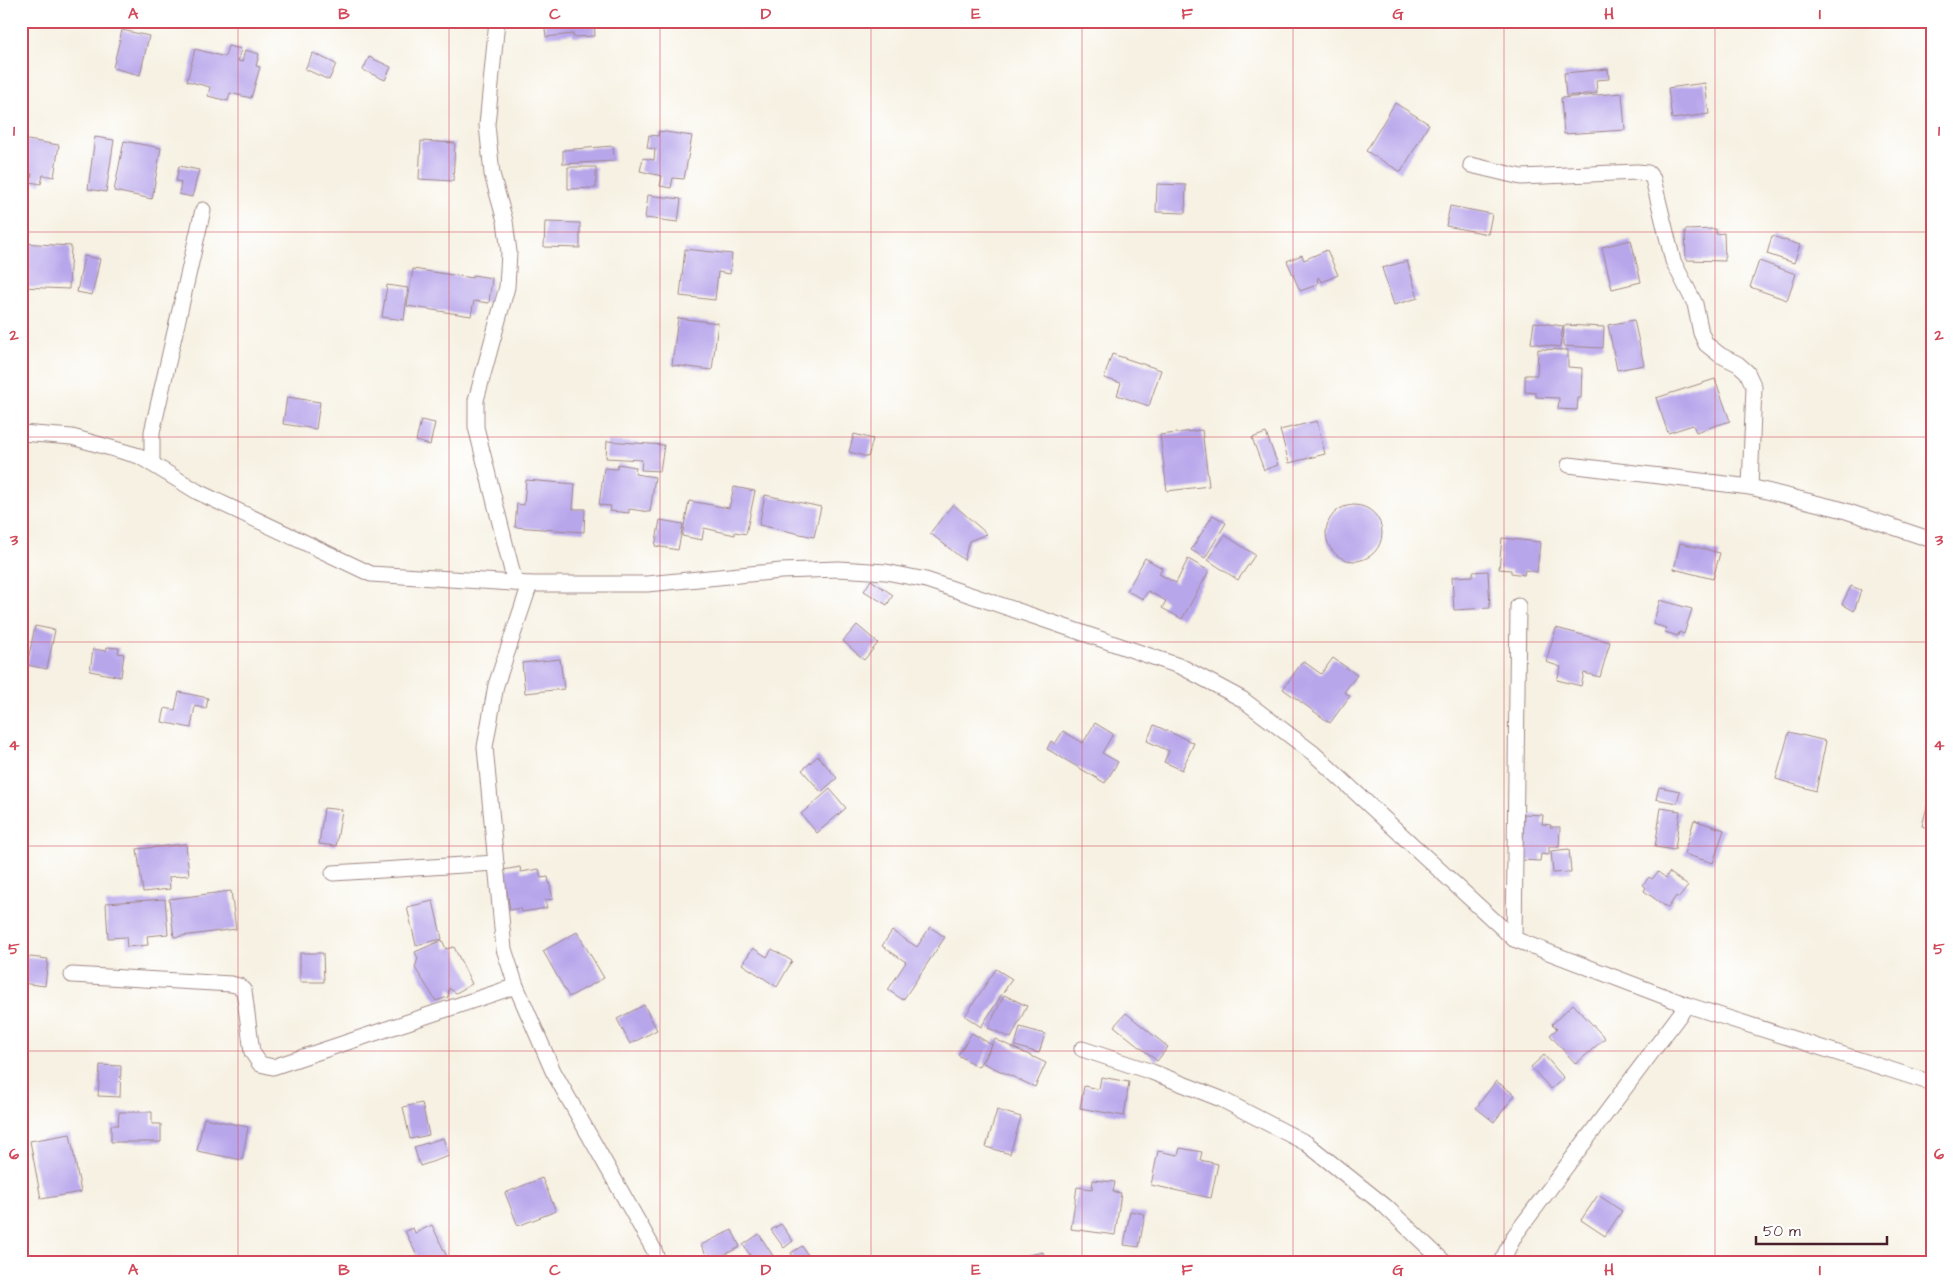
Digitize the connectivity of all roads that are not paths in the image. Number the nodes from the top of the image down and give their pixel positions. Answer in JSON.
{"nodes":[{"id":1,"x":497,"y":21,"type":"edge"},
{"id":2,"x":1471,"y":166,"type":"dead end"},
{"id":3,"x":203,"y":210,"type":"dead end"},
{"id":4,"x":21,"y":433,"type":"edge"},
{"id":5,"x":152,"y":464,"type":"junction"},
{"id":6,"x":1569,"y":465,"type":"dead end"},
{"id":7,"x":1750,"y":487,"type":"junction"},
{"id":8,"x":1932,"y":540,"type":"edge"},
{"id":9,"x":522,"y":584,"type":"junction"},
{"id":10,"x":1518,"y":606,"type":"dead end"},
{"id":11,"x":496,"y":863,"type":"junction"},
{"id":12,"x":333,"y":873,"type":"dead end"},
{"id":13,"x":1514,"y":940,"type":"junction"},
{"id":14,"x":72,"y":975,"type":"dead end"},
{"id":15,"x":516,"y":986,"type":"junction"},
{"id":16,"x":1687,"y":1006,"type":"junction"},
{"id":17,"x":1082,"y":1049,"type":"dead end"},
{"id":18,"x":1932,"y":1083,"type":"edge"},
{"id":19,"x":658,"y":1262,"type":"edge"},
{"id":20,"x":1444,"y":1262,"type":"edge"},
{"id":21,"x":1501,"y":1262,"type":"edge"}],
"edges":[{"from":1,"to":9,"type":"street"},
{"from":2,"to":7,"type":"street"},
{"from":3,"to":5,"type":"street"},
{"from":4,"to":5,"type":"street"},
{"from":5,"to":9,"type":"street"},
{"from":6,"to":7,"type":"street"},
{"from":7,"to":8,"type":"street"},
{"from":9,"to":11,"type":"street"},
{"from":9,"to":13,"type":"street"},
{"from":10,"to":13,"type":"street"},
{"from":11,"to":12,"type":"street"},
{"from":11,"to":15,"type":"street"},
{"from":13,"to":16,"type":"street"},
{"from":14,"to":15,"type":"street"},
{"from":15,"to":19,"type":"street"},
{"from":16,"to":18,"type":"street"},
{"from":16,"to":21,"type":"street"},
{"from":17,"to":20,"type":"street"}]}
